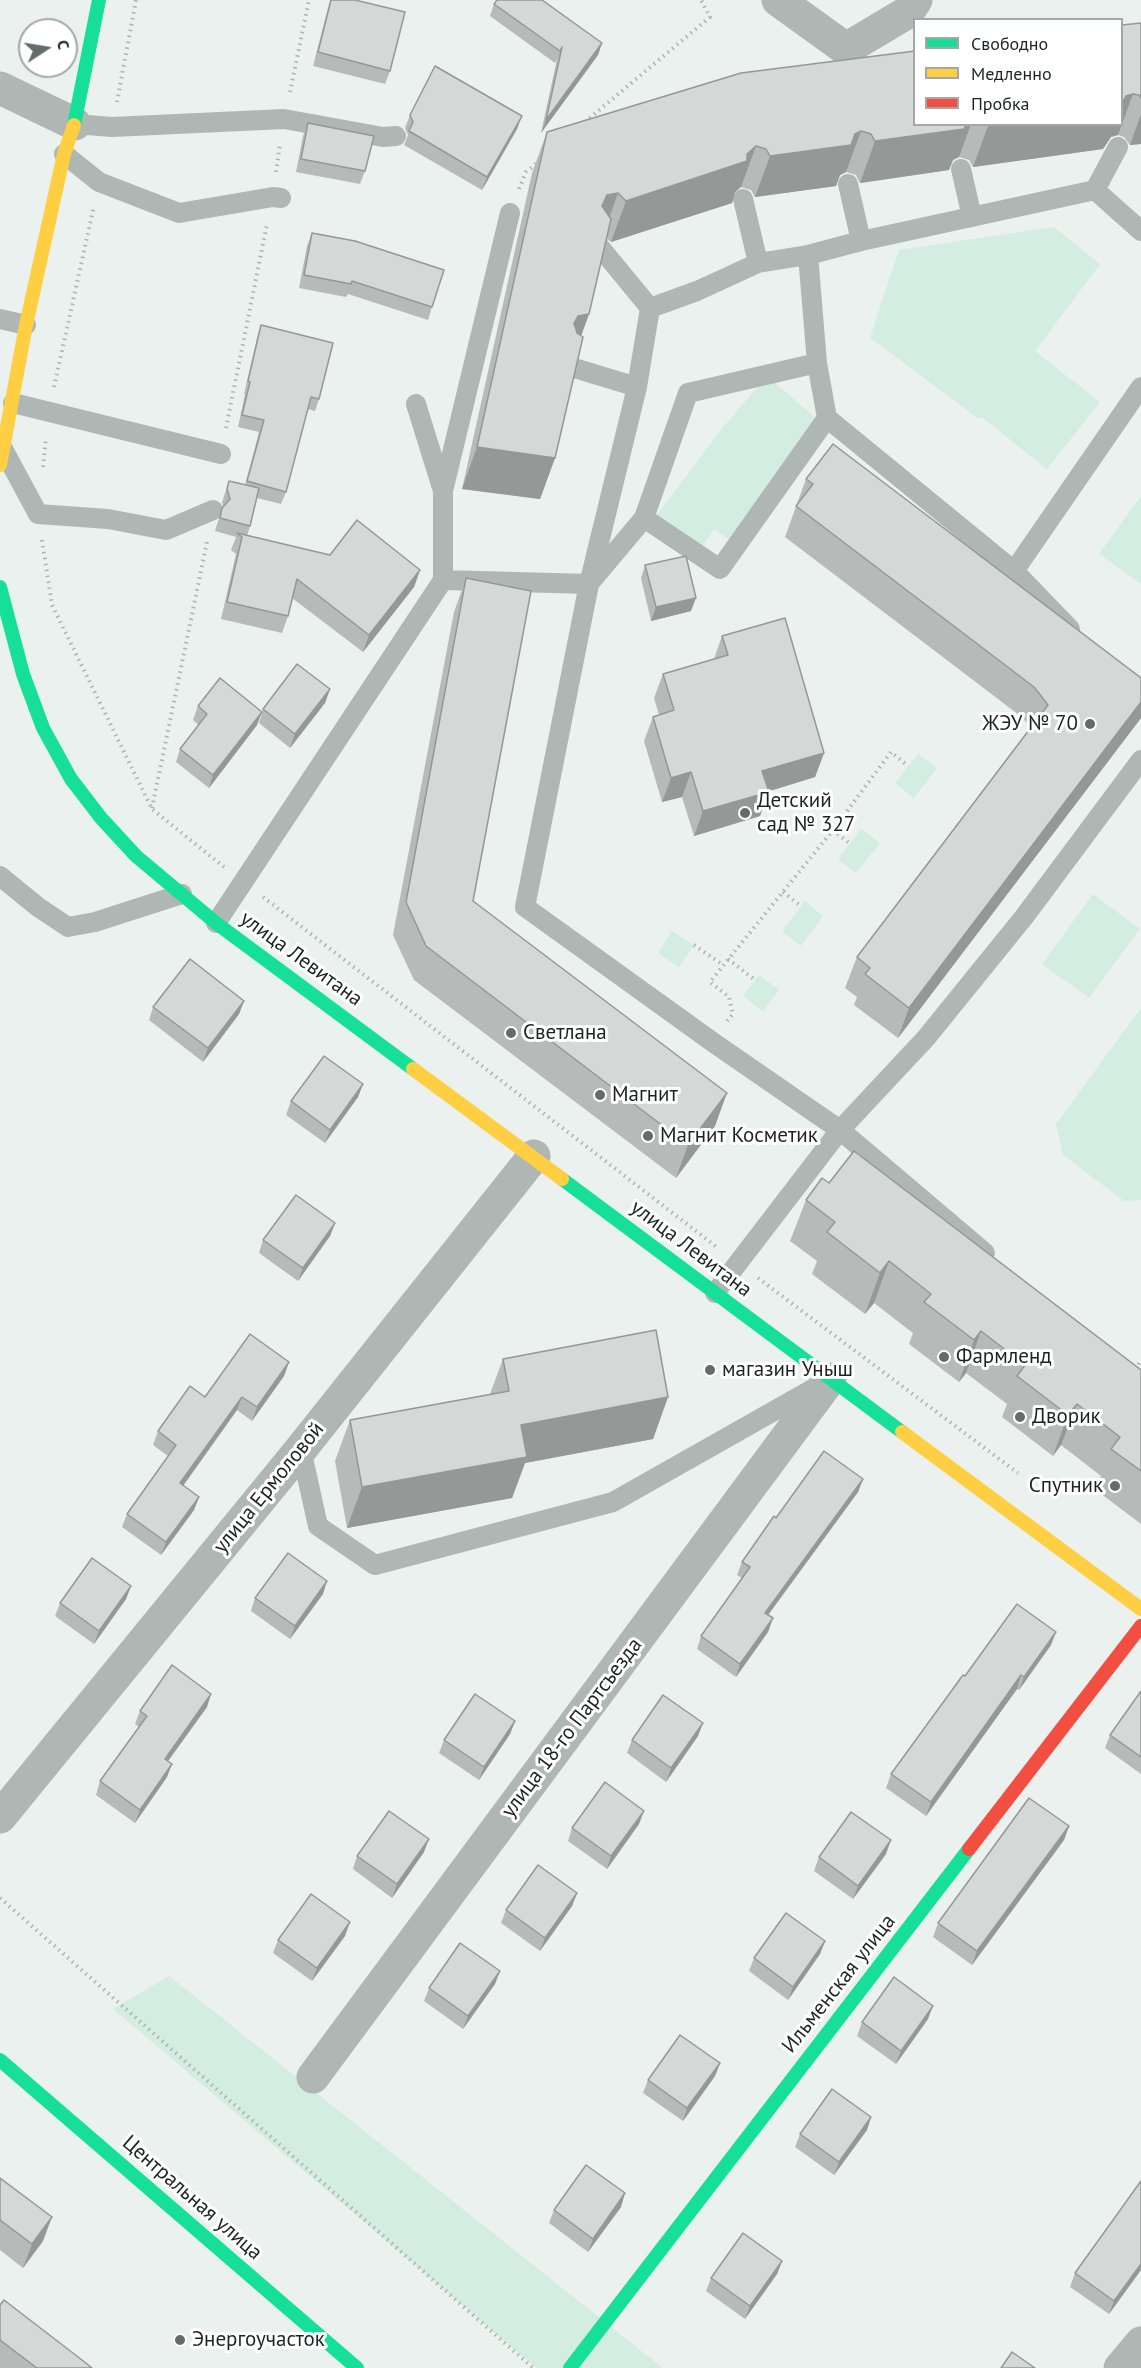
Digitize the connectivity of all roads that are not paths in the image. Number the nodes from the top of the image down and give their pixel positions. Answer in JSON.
{"nodes":[{"id":1,"x":99,"y":0,"type":"edge"},
{"id":2,"x":778,"y":0,"type":"edge"},
{"id":3,"x":912,"y":6,"type":"edge"},
{"id":4,"x":0,"y":88,"type":"edge"},
{"id":5,"x":396,"y":136,"type":"dead end"},
{"id":6,"x":70,"y":139,"type":"junction"},
{"id":7,"x":1118,"y":147,"type":"dead end"},
{"id":8,"x":961,"y":169,"type":"dead end"},
{"id":9,"x":848,"y":184,"type":"edge"},
{"id":10,"x":1095,"y":190,"type":"junction"},
{"id":11,"x":277,"y":198,"type":"road end"},
{"id":12,"x":743,"y":199,"type":"edge"},
{"id":13,"x":510,"y":213,"type":"road end"},
{"id":14,"x":972,"y":217,"type":"junction"},
{"id":15,"x":1141,"y":231,"type":"edge"},
{"id":16,"x":861,"y":241,"type":"junction"},
{"id":17,"x":599,"y":246,"type":"edge"},
{"id":18,"x":808,"y":255,"type":"junction"},
{"id":19,"x":758,"y":263,"type":"junction"},
{"id":20,"x":650,"y":308,"type":"junction"},
{"id":21,"x":0,"y":320,"type":"edge"},
{"id":22,"x":27,"y":325,"type":"junction"},
{"id":23,"x":817,"y":363,"type":"junction"},
{"id":24,"x":571,"y":367,"type":"edge"},
{"id":25,"x":637,"y":387,"type":"junction"},
{"id":26,"x":1141,"y":387,"type":"edge"},
{"id":27,"x":13,"y":403,"type":"junction"},
{"id":28,"x":416,"y":404,"type":"dead end"},
{"id":29,"x":828,"y":418,"type":"junction"},
{"id":30,"x":221,"y":454,"type":"road end"},
{"id":31,"x":2,"y":457,"type":"edge"},
{"id":32,"x":443,"y":491,"type":"junction"},
{"id":33,"x":213,"y":510,"type":"road end"},
{"id":34,"x":644,"y":518,"type":"junction"},
{"id":35,"x":1014,"y":570,"type":"junction"},
{"id":36,"x":443,"y":580,"type":"junction"},
{"id":37,"x":589,"y":585,"type":"junction"},
{"id":38,"x":0,"y":587,"type":"edge"},
{"id":39,"x":4,"y":621,"type":"edge"},
{"id":40,"x":1085,"y":645,"type":"edge"},
{"id":41,"x":1141,"y":760,"type":"edge"},
{"id":42,"x":0,"y":876,"type":"edge"},
{"id":43,"x":182,"y":894,"type":"junction"},
{"id":44,"x":216,"y":923,"type":"junction"},
{"id":45,"x":840,"y":1130,"type":"junction"},
{"id":46,"x":534,"y":1156,"type":"junction"},
{"id":47,"x":996,"y":1262,"type":"edge"},
{"id":48,"x":715,"y":1293,"type":"junction"},
{"id":49,"x":830,"y":1379,"type":"junction"},
{"id":50,"x":301,"y":1449,"type":"junction"},
{"id":51,"x":1141,"y":1609,"type":"edge"},
{"id":52,"x":1141,"y":1626,"type":"edge"},
{"id":53,"x":0,"y":1817,"type":"edge"},
{"id":54,"x":0,"y":2060,"type":"edge"},
{"id":55,"x":313,"y":2077,"type":"dead end"},
{"id":56,"x":1141,"y":2343,"type":"edge"},
{"id":57,"x":357,"y":2368,"type":"edge"},
{"id":58,"x":570,"y":2368,"type":"edge"},
{"id":59,"x":1120,"y":2368,"type":"edge"}],
"edges":[{"from":1,"to":6,"type":"street"},
{"from":2,"to":3,"type":"street"},
{"from":4,"to":6,"type":"street"},
{"from":5,"to":6,"type":"lane"},
{"from":6,"to":11,"type":"lane"},
{"from":6,"to":22,"type":"street"},
{"from":7,"to":10,"type":"lane"},
{"from":8,"to":14,"type":"lane"},
{"from":9,"to":16,"type":"lane"},
{"from":10,"to":14,"type":"lane"},
{"from":10,"to":15,"type":"lane"},
{"from":12,"to":19,"type":"lane"},
{"from":13,"to":32,"type":"lane"},
{"from":14,"to":16,"type":"lane"},
{"from":16,"to":18,"type":"lane"},
{"from":17,"to":20,"type":"lane"},
{"from":18,"to":19,"type":"lane"},
{"from":18,"to":23,"type":"lane"},
{"from":19,"to":20,"type":"lane"},
{"from":20,"to":25,"type":"lane"},
{"from":21,"to":22,"type":"lane"},
{"from":22,"to":27,"type":"street"},
{"from":23,"to":29,"type":"lane"},
{"from":23,"to":34,"type":"lane"},
{"from":24,"to":25,"type":"lane"},
{"from":25,"to":37,"type":"lane"},
{"from":26,"to":35,"type":"lane"},
{"from":27,"to":30,"type":"lane"},
{"from":27,"to":31,"type":"street"},
{"from":28,"to":32,"type":"lane"},
{"from":29,"to":34,"type":"lane"},
{"from":29,"to":35,"type":"lane"},
{"from":31,"to":33,"type":"lane"},
{"from":32,"to":36,"type":"lane"},
{"from":34,"to":37,"type":"lane"},
{"from":35,"to":40,"type":"lane"},
{"from":36,"to":37,"type":"lane"},
{"from":36,"to":44,"type":"lane"},
{"from":37,"to":45,"type":"lane"},
{"from":38,"to":39,"type":"street","name":"улица Левитана"},
{"from":39,"to":43,"type":"street","name":"улица Левитана"},
{"from":41,"to":45,"type":"lane"},
{"from":42,"to":43,"type":"lane"},
{"from":43,"to":44,"type":"street","name":"улица Левитана"},
{"from":44,"to":46,"type":"street","name":"улица Левитана"},
{"from":45,"to":47,"type":"lane"},
{"from":45,"to":48,"type":"lane"},
{"from":46,"to":48,"type":"street","name":"улица Левитана"},
{"from":46,"to":50,"type":"street","name":"улица Ермоловой"},
{"from":48,"to":49,"type":"street","name":"улица Левитана"},
{"from":49,"to":50,"type":"lane"},
{"from":49,"to":51,"type":"street","name":"улица Левитана"},
{"from":49,"to":55,"type":"street","name":"улица 18-го Партсъезда"},
{"from":50,"to":53,"type":"street","name":"улица Ермоловой"},
{"from":52,"to":58,"type":"street","name":"Ильменская улица"},
{"from":54,"to":57,"type":"street","name":"Центральная улица"},
{"from":56,"to":59,"type":"street"}]}
